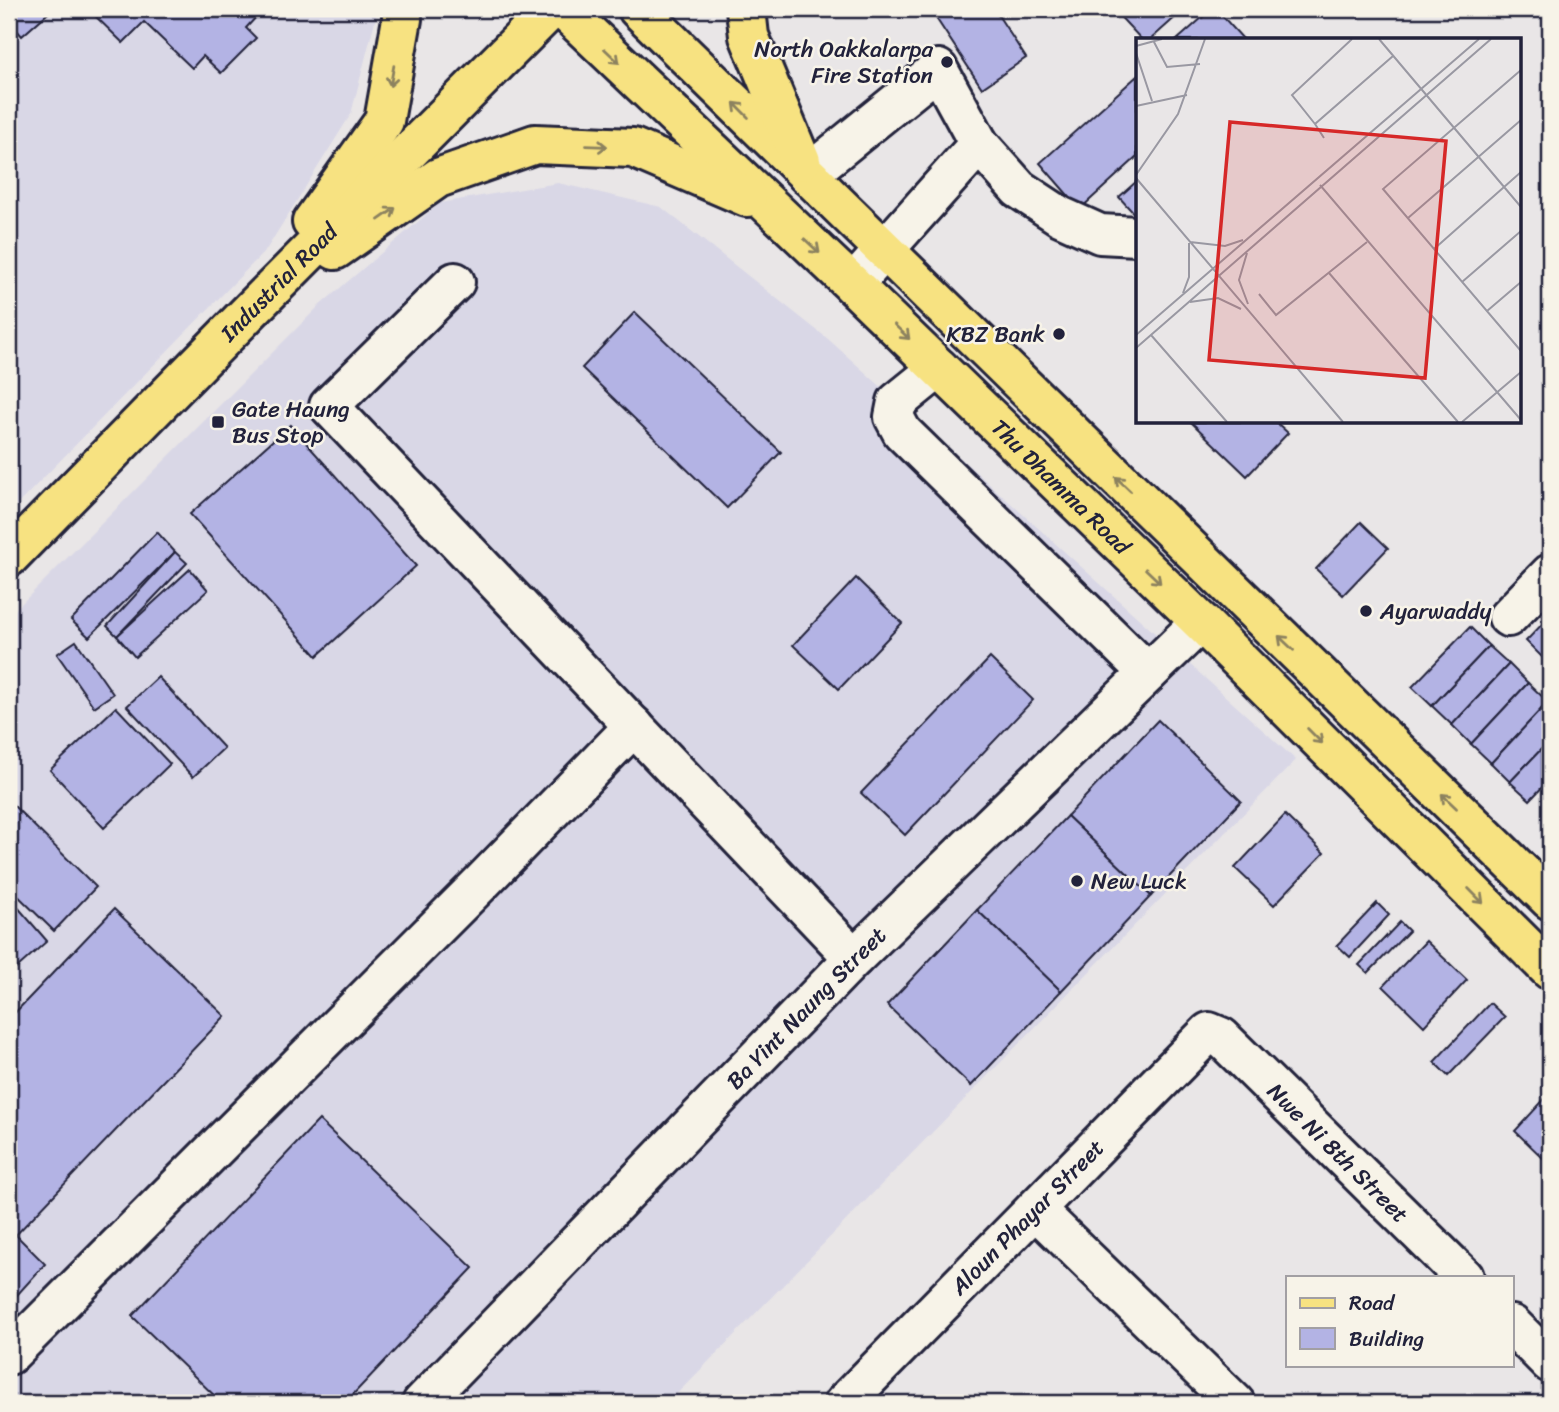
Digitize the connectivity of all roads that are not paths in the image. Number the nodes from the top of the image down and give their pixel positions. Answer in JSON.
{"nodes":[{"id":1,"x":401,"y":9,"type":"edge"},
{"id":2,"x":551,"y":9,"type":"edge"},
{"id":3,"x":563,"y":9,"type":"edge"},
{"id":4,"x":638,"y":9,"type":"edge"},
{"id":5,"x":746,"y":9,"type":"edge"},
{"id":6,"x":979,"y":144,"type":"junction"},
{"id":7,"x":807,"y":176,"type":"junction"},
{"id":8,"x":771,"y":208,"type":"junction"},
{"id":9,"x":1136,"y":236,"type":"edge"},
{"id":10,"x":884,"y":251,"type":"junction"},
{"id":11,"x":455,"y":282,"type":"dead end"},
{"id":12,"x":853,"y":285,"type":"junction"},
{"id":13,"x":251,"y":310,"type":"junction"},
{"id":14,"x":939,"y":368,"type":"junction"},
{"id":15,"x":9,"y":556,"type":"edge"},
{"id":16,"x":1550,"y":574,"type":"edge"},
{"id":17,"x":1508,"y":617,"type":"dead end"},
{"id":18,"x":1201,"y":622,"type":"junction"},
{"id":19,"x":1148,"y":673,"type":"junction"},
{"id":20,"x":634,"y":726,"type":"junction"},
{"id":21,"x":1550,"y":900,"type":"edge"},
{"id":22,"x":854,"y":958,"type":"junction"},
{"id":23,"x":1550,"y":970,"type":"edge"},
{"id":24,"x":1209,"y":1032,"type":"joint"},
{"id":25,"x":1035,"y":1209,"type":"junction"},
{"id":26,"x":1463,"y":1276,"type":"edge"},
{"id":27,"x":1514,"y":1327,"type":"edge"},
{"id":28,"x":9,"y":1355,"type":"edge"},
{"id":29,"x":1550,"y":1363,"type":"edge"},
{"id":30,"x":848,"y":1402,"type":"edge"},
{"id":31,"x":422,"y":1403,"type":"edge"},
{"id":32,"x":1236,"y":1403,"type":"edge"}],
"edges":[{"from":1,"to":13,"type":"main road","one_way":true},
{"from":2,"to":13,"type":"main road","name":"Industrial Road"},
{"from":3,"to":8,"type":"main road","name":"Thu Dhamma Road","one_way":true},
{"from":7,"to":4,"type":"main road","name":"Thu Dhamma Road","one_way":true},
{"from":5,"to":7,"type":"main road"},
{"from":6,"to":7,"type":"street"},
{"from":6,"to":9,"type":"street"},
{"from":6,"to":10,"type":"street"},
{"from":7,"to":10,"type":"main road","name":"Thu Dhamma Road"},
{"from":8,"to":12,"type":"main road","name":"Thu Dhamma Road","one_way":true},
{"from":13,"to":8,"type":"main road","one_way":true},
{"from":10,"to":12,"type":"street"},
{"from":21,"to":10,"type":"main road","name":"Thu Dhamma Road","one_way":true},
{"from":11,"to":20,"type":"street"},
{"from":12,"to":14,"type":"main road","name":"Thu Dhamma Road","one_way":true},
{"from":13,"to":15,"type":"main road","name":"Industrial Road"},
{"from":14,"to":18,"type":"main road","name":"Thu Dhamma Road","one_way":true},
{"from":14,"to":19,"type":"street"},
{"from":16,"to":17,"type":"street"},
{"from":18,"to":19,"type":"street","name":"Ba Yint Naung Street"},
{"from":18,"to":23,"type":"main road","name":"Thu Dhamma Road","one_way":true},
{"from":19,"to":22,"type":"street","name":"Ba Yint Naung Street"},
{"from":20,"to":22,"type":"street"},
{"from":20,"to":28,"type":"street"},
{"from":22,"to":31,"type":"street","name":"Ba Yint Naung Street"},
{"from":24,"to":25,"type":"street","name":"Aloun Phayar Street"},
{"from":24,"to":26,"type":"street","name":"Nwe Ni 8th Street"},
{"from":25,"to":30,"type":"street","name":"Aloun Phayar Street"},
{"from":25,"to":32,"type":"street"},
{"from":27,"to":29,"type":"street"}]}
